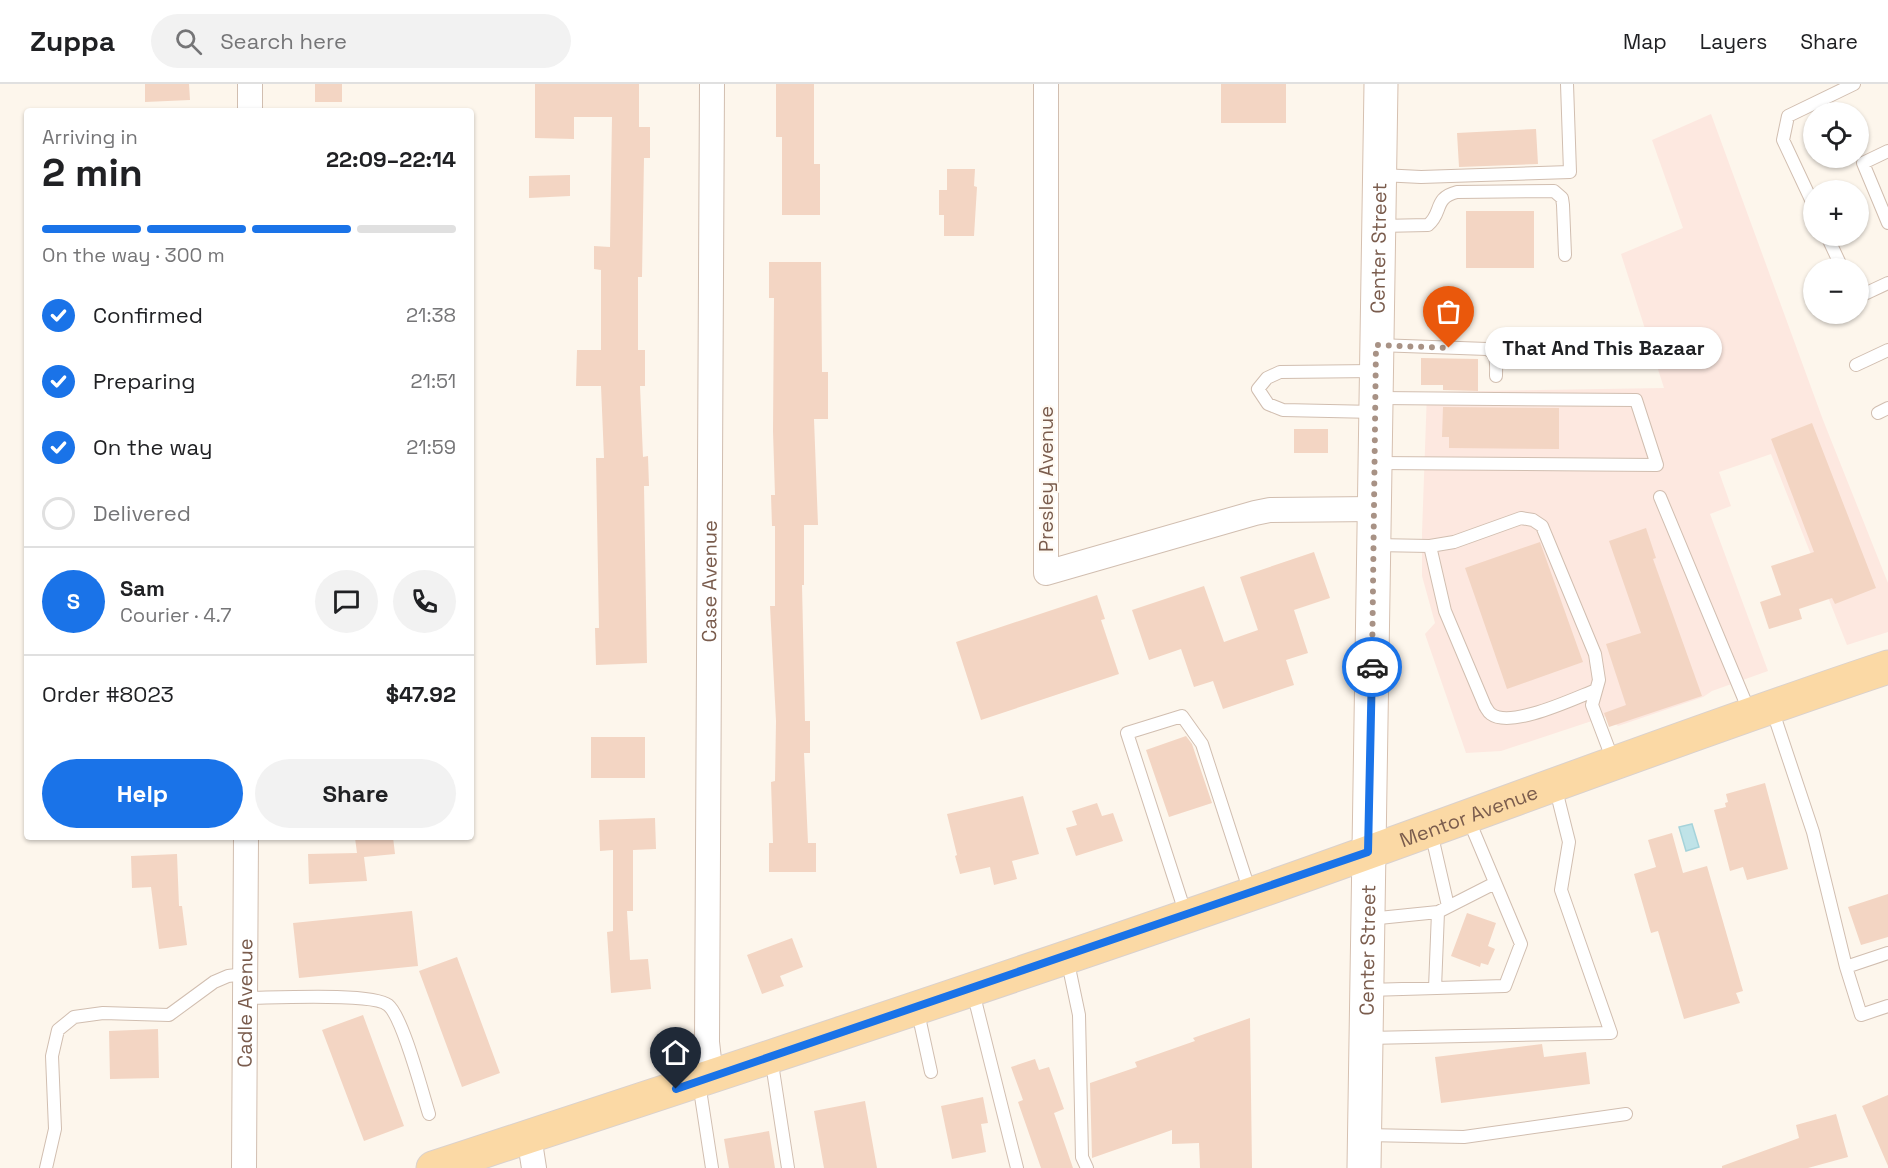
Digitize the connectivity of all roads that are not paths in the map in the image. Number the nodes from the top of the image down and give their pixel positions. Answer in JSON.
{"nodes":[{"id":1,"x":250,"y":84,"type":"edge"},
{"id":2,"x":712,"y":84,"type":"edge"},
{"id":3,"x":1046,"y":84,"type":"edge"},
{"id":4,"x":1381,"y":84,"type":"edge"},
{"id":5,"x":1567,"y":84,"type":"edge"},
{"id":6,"x":1854,"y":84,"type":"edge"},
{"id":7,"x":250,"y":108,"type":"edge"},
{"id":8,"x":1888,"y":151,"type":"edge"},
{"id":9,"x":1380,"y":175,"type":"junction"},
{"id":10,"x":1803,"y":183,"type":"edge"},
{"id":11,"x":1888,"y":223,"type":"edge"},
{"id":12,"x":1379,"y":225,"type":"junction"},
{"id":13,"x":1565,"y":255,"type":"dead end"},
{"id":14,"x":1888,"y":283,"type":"edge"},
{"id":15,"x":1869,"y":292,"type":"edge"},
{"id":16,"x":1888,"y":350,"type":"edge"},
{"id":17,"x":1856,"y":365,"type":"dead end"},
{"id":18,"x":1496,"y":376,"type":"dead end"},
{"id":19,"x":1375,"y":382,"type":"junction"},
{"id":20,"x":1375,"y":463,"type":"junction"},
{"id":21,"x":1660,"y":497,"type":"dead end"},
{"id":22,"x":1374,"y":509,"type":"junction"},
{"id":23,"x":1374,"y":545,"type":"junction"},
{"id":24,"x":1430,"y":546,"type":"junction"},
{"id":25,"x":1888,"y":667,"type":"edge"},
{"id":26,"x":1596,"y":690,"type":"junction"},
{"id":27,"x":1761,"y":710,"type":"junction"},
{"id":28,"x":1615,"y":764,"type":"junction"},
{"id":29,"x":1554,"y":785,"type":"junction"},
{"id":30,"x":1467,"y":816,"type":"junction"},
{"id":31,"x":1431,"y":830,"type":"junction"},
{"id":32,"x":246,"y":840,"type":"edge"},
{"id":33,"x":1368,"y":852,"type":"junction"},
{"id":34,"x":1495,"y":883,"type":"junction"},
{"id":35,"x":1251,"y":894,"type":"junction"},
{"id":36,"x":1443,"y":909,"type":"junction"},
{"id":37,"x":1187,"y":916,"type":"junction"},
{"id":38,"x":1368,"y":919,"type":"junction"},
{"id":39,"x":1888,"y":952,"type":"edge"},
{"id":40,"x":1067,"y":957,"type":"junction"},
{"id":41,"x":1846,"y":967,"type":"junction"},
{"id":42,"x":245,"y":974,"type":"junction"},
{"id":43,"x":973,"y":988,"type":"junction"},
{"id":44,"x":1435,"y":988,"type":"junction"},
{"id":45,"x":1367,"y":990,"type":"junction"},
{"id":46,"x":245,"y":998,"type":"junction"},
{"id":47,"x":1888,"y":1006,"type":"edge"},
{"id":48,"x":917,"y":1008,"type":"junction"},
{"id":49,"x":1366,"y":1038,"type":"junction"},
{"id":50,"x":771,"y":1055,"type":"junction"},
{"id":51,"x":931,"y":1072,"type":"dead end"},
{"id":52,"x":705,"y":1079,"type":"junction"},
{"id":53,"x":429,"y":1114,"type":"dead end"},
{"id":54,"x":1626,"y":1114,"type":"dead end"},
{"id":55,"x":1364,"y":1135,"type":"junction"},
{"id":56,"x":529,"y":1136,"type":"junction"},
{"id":57,"x":46,"y":1168,"type":"edge"},
{"id":58,"x":244,"y":1168,"type":"edge"},
{"id":59,"x":433,"y":1168,"type":"edge"},
{"id":60,"x":534,"y":1168,"type":"edge"},
{"id":61,"x":712,"y":1168,"type":"edge"},
{"id":62,"x":788,"y":1168,"type":"edge"},
{"id":63,"x":1017,"y":1168,"type":"edge"},
{"id":64,"x":1087,"y":1168,"type":"edge"},
{"id":65,"x":1364,"y":1168,"type":"edge"}],
"edges":[{"from":1,"to":7,"type":"street"},
{"from":2,"to":52,"type":"street","name":"Case Avenue"},
{"from":3,"to":22,"type":"street","name":"Presley Avenue"},
{"from":4,"to":9,"type":"main road","name":"Center Street"},
{"from":5,"to":9,"type":"lane"},
{"from":6,"to":10,"type":"lane"},
{"from":8,"to":11,"type":"lane"},
{"from":9,"to":12,"type":"main road","name":"Center Street"},
{"from":12,"to":13,"type":"lane"},
{"from":12,"to":19,"type":"main road","name":"Center Street"},
{"from":14,"to":15,"type":"lane"},
{"from":16,"to":17,"type":"lane"},
{"from":18,"to":19,"type":"lane"},
{"from":19,"to":19,"type":"lane"},
{"from":19,"to":20,"type":"main road","name":"Center Street"},
{"from":19,"to":20,"type":"lane"},
{"from":20,"to":22,"type":"main road","name":"Center Street"},
{"from":21,"to":27,"type":"lane"},
{"from":22,"to":23,"type":"main road","name":"Center Street"},
{"from":23,"to":24,"type":"lane"},
{"from":23,"to":33,"type":"main road","name":"Center Street"},
{"from":24,"to":26,"type":"lane"},
{"from":24,"to":26,"type":"lane"},
{"from":25,"to":27,"type":"main road","name":"Mentor Avenue"},
{"from":26,"to":28,"type":"lane"},
{"from":27,"to":28,"type":"main road","name":"Mentor Avenue"},
{"from":27,"to":41,"type":"lane"},
{"from":28,"to":29,"type":"main road","name":"Mentor Avenue"},
{"from":29,"to":30,"type":"main road","name":"Mentor Avenue"},
{"from":29,"to":49,"type":"lane"},
{"from":30,"to":31,"type":"main road","name":"Mentor Avenue"},
{"from":30,"to":34,"type":"lane"},
{"from":31,"to":33,"type":"main road","name":"Mentor Avenue"},
{"from":31,"to":36,"type":"lane"},
{"from":32,"to":42,"type":"street","name":"Cadle Avenue"},
{"from":33,"to":35,"type":"main road","name":"Mentor Avenue"},
{"from":33,"to":38,"type":"main road","name":"Center Street"},
{"from":34,"to":36,"type":"lane"},
{"from":34,"to":44,"type":"lane"},
{"from":35,"to":37,"type":"main road","name":"Mentor Avenue"},
{"from":35,"to":37,"type":"lane"},
{"from":36,"to":38,"type":"lane"},
{"from":36,"to":44,"type":"lane"},
{"from":37,"to":40,"type":"main road","name":"Mentor Avenue"},
{"from":38,"to":45,"type":"main road","name":"Center Street"},
{"from":39,"to":41,"type":"lane"},
{"from":40,"to":43,"type":"main road","name":"Mentor Avenue"},
{"from":40,"to":64,"type":"lane"},
{"from":41,"to":47,"type":"lane"},
{"from":42,"to":46,"type":"street","name":"Cadle Avenue"},
{"from":42,"to":57,"type":"lane"},
{"from":43,"to":48,"type":"main road","name":"Mentor Avenue"},
{"from":43,"to":63,"type":"lane"},
{"from":44,"to":45,"type":"lane"},
{"from":45,"to":49,"type":"main road","name":"Center Street"},
{"from":46,"to":53,"type":"lane"},
{"from":46,"to":58,"type":"street","name":"Cadle Avenue"},
{"from":48,"to":50,"type":"main road","name":"Mentor Avenue"},
{"from":48,"to":51,"type":"lane"},
{"from":49,"to":55,"type":"main road","name":"Center Street"},
{"from":50,"to":52,"type":"main road","name":"Mentor Avenue"},
{"from":50,"to":62,"type":"lane"},
{"from":52,"to":56,"type":"main road","name":"Mentor Avenue"},
{"from":52,"to":61,"type":"lane"},
{"from":54,"to":55,"type":"lane"},
{"from":55,"to":65,"type":"main road","name":"Center Street"},
{"from":56,"to":59,"type":"main road","name":"Mentor Avenue"},
{"from":56,"to":60,"type":"street"}]}
